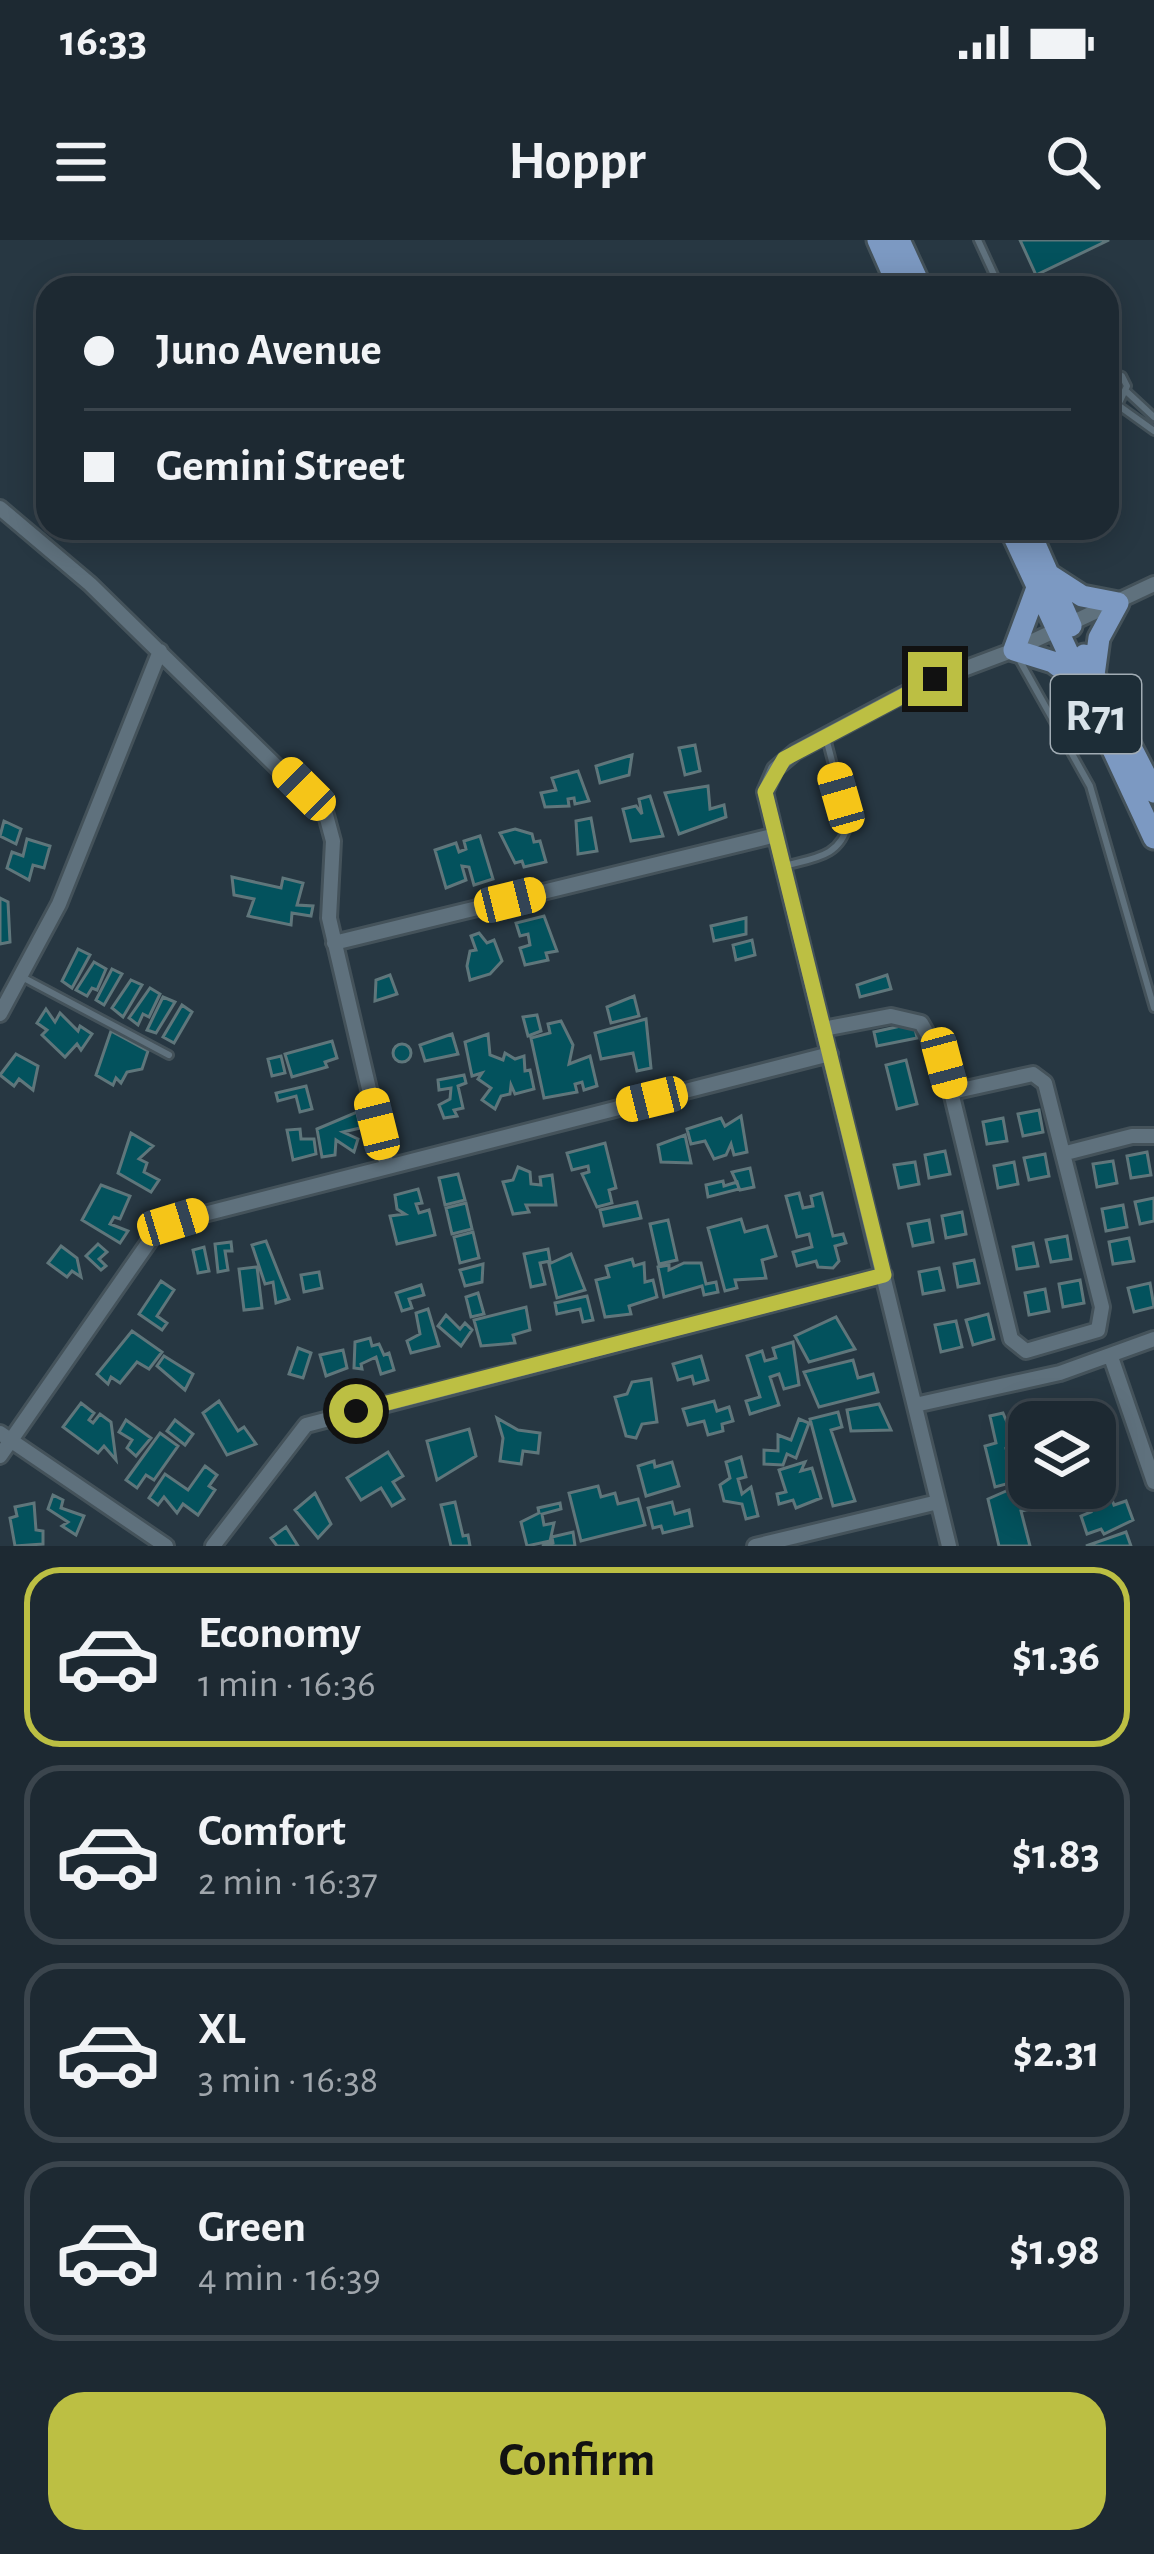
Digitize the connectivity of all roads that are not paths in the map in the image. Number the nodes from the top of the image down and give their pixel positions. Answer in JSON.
{"nodes":[{"id":1,"x":878,"y":240,"type":"edge"},
{"id":2,"x":899,"y":240,"type":"edge"},
{"id":3,"x":978,"y":240,"type":"edge"},
{"id":4,"x":894,"y":276,"type":"edge"},
{"id":5,"x":916,"y":276,"type":"edge"},
{"id":6,"x":994,"y":276,"type":"edge"},
{"id":7,"x":1119,"y":375,"type":"edge"},
{"id":8,"x":1126,"y":392,"type":"junction"},
{"id":9,"x":1119,"y":397,"type":"edge"},
{"id":10,"x":1119,"y":408,"type":"edge"},
{"id":11,"x":1154,"y":417,"type":"edge"},
{"id":12,"x":1154,"y":431,"type":"edge"},
{"id":13,"x":0,"y":508,"type":"edge"},
{"id":14,"x":1017,"y":540,"type":"edge"},
{"id":15,"x":1031,"y":540,"type":"edge"},
{"id":16,"x":1042,"y":581,"type":"junction"},
{"id":17,"x":1154,"y":584,"type":"edge"},
{"id":18,"x":1118,"y":603,"type":"junction"},
{"id":19,"x":1064,"y":628,"type":"junction"},
{"id":20,"x":1014,"y":650,"type":"junction"},
{"id":21,"x":160,"y":651,"type":"junction"},
{"id":22,"x":1088,"y":680,"type":"junction"},
{"id":23,"x":826,"y":736,"type":"junction"},
{"id":24,"x":1154,"y":792,"type":"edge"},
{"id":25,"x":772,"y":836,"type":"junction"},
{"id":26,"x":1154,"y":838,"type":"edge"},
{"id":27,"x":780,"y":866,"type":"junction"},
{"id":28,"x":334,"y":943,"type":"junction"},
{"id":29,"x":20,"y":976,"type":"junction"},
{"id":30,"x":1154,"y":1008,"type":"edge"},
{"id":31,"x":0,"y":1013,"type":"edge"},
{"id":32,"x":823,"y":1029,"type":"junction"},
{"id":33,"x":830,"y":1054,"type":"junction"},
{"id":34,"x":169,"y":1055,"type":"dead end"},
{"id":35,"x":952,"y":1092,"type":"junction"},
{"id":36,"x":1154,"y":1136,"type":"edge"},
{"id":37,"x":1066,"y":1153,"type":"junction"},
{"id":38,"x":387,"y":1166,"type":"junction"},
{"id":39,"x":884,"y":1275,"type":"junction"},
{"id":40,"x":1154,"y":1339,"type":"edge"},
{"id":41,"x":1111,"y":1357,"type":"junction"},
{"id":42,"x":915,"y":1405,"type":"junction"},
{"id":43,"x":6,"y":1437,"type":"edge"},
{"id":44,"x":0,"y":1456,"type":"edge"},
{"id":45,"x":1154,"y":1482,"type":"edge"},
{"id":46,"x":938,"y":1502,"type":"junction"},
{"id":47,"x":166,"y":1546,"type":"edge"},
{"id":48,"x":214,"y":1546,"type":"edge"},
{"id":49,"x":755,"y":1546,"type":"edge"},
{"id":50,"x":949,"y":1546,"type":"edge"}],
"edges":[{"from":1,"to":4,"type":"main road"},
{"from":2,"to":5,"type":"main road"},
{"from":3,"to":6,"type":"lane"},
{"from":7,"to":8,"type":"lane"},
{"from":8,"to":9,"type":"lane"},
{"from":8,"to":11,"type":"lane"},
{"from":10,"to":12,"type":"lane"},
{"from":13,"to":21,"type":"street"},
{"from":14,"to":16,"type":"main road","number":"R71"},
{"from":15,"to":16,"type":"main road","number":"R71"},
{"from":16,"to":18,"type":"main road"},
{"from":16,"to":19,"type":"main road","number":"R71"},
{"from":16,"to":20,"type":"main road"},
{"from":17,"to":18,"type":"street"},
{"from":18,"to":19,"type":"street"},
{"from":18,"to":22,"type":"main road"},
{"from":19,"to":20,"type":"street"},
{"from":19,"to":22,"type":"main road","number":"R71"},
{"from":20,"to":22,"type":"main road"},
{"from":20,"to":23,"type":"street"},
{"from":20,"to":30,"type":"lane"},
{"from":21,"to":28,"type":"street"},
{"from":21,"to":29,"type":"street"},
{"from":22,"to":24,"type":"main road","number":"R71"},
{"from":22,"to":26,"type":"main road","number":"R71"},
{"from":23,"to":25,"type":"street"},
{"from":23,"to":27,"type":"lane"},
{"from":25,"to":27,"type":"street"},
{"from":25,"to":28,"type":"street"},
{"from":27,"to":32,"type":"street"},
{"from":28,"to":38,"type":"street"},
{"from":29,"to":31,"type":"street"},
{"from":29,"to":34,"type":"lane"},
{"from":32,"to":33,"type":"street"},
{"from":32,"to":35,"type":"street"},
{"from":33,"to":38,"type":"street"},
{"from":33,"to":39,"type":"street"},
{"from":35,"to":37,"type":"street"},
{"from":35,"to":37,"type":"street"},
{"from":36,"to":37,"type":"street"},
{"from":38,"to":43,"type":"street"},
{"from":39,"to":42,"type":"street"},
{"from":39,"to":48,"type":"street"},
{"from":40,"to":41,"type":"street"},
{"from":41,"to":42,"type":"street"},
{"from":41,"to":45,"type":"street"},
{"from":42,"to":46,"type":"street"},
{"from":43,"to":44,"type":"street"},
{"from":43,"to":47,"type":"street"},
{"from":46,"to":49,"type":"street"},
{"from":46,"to":50,"type":"street"}]}
